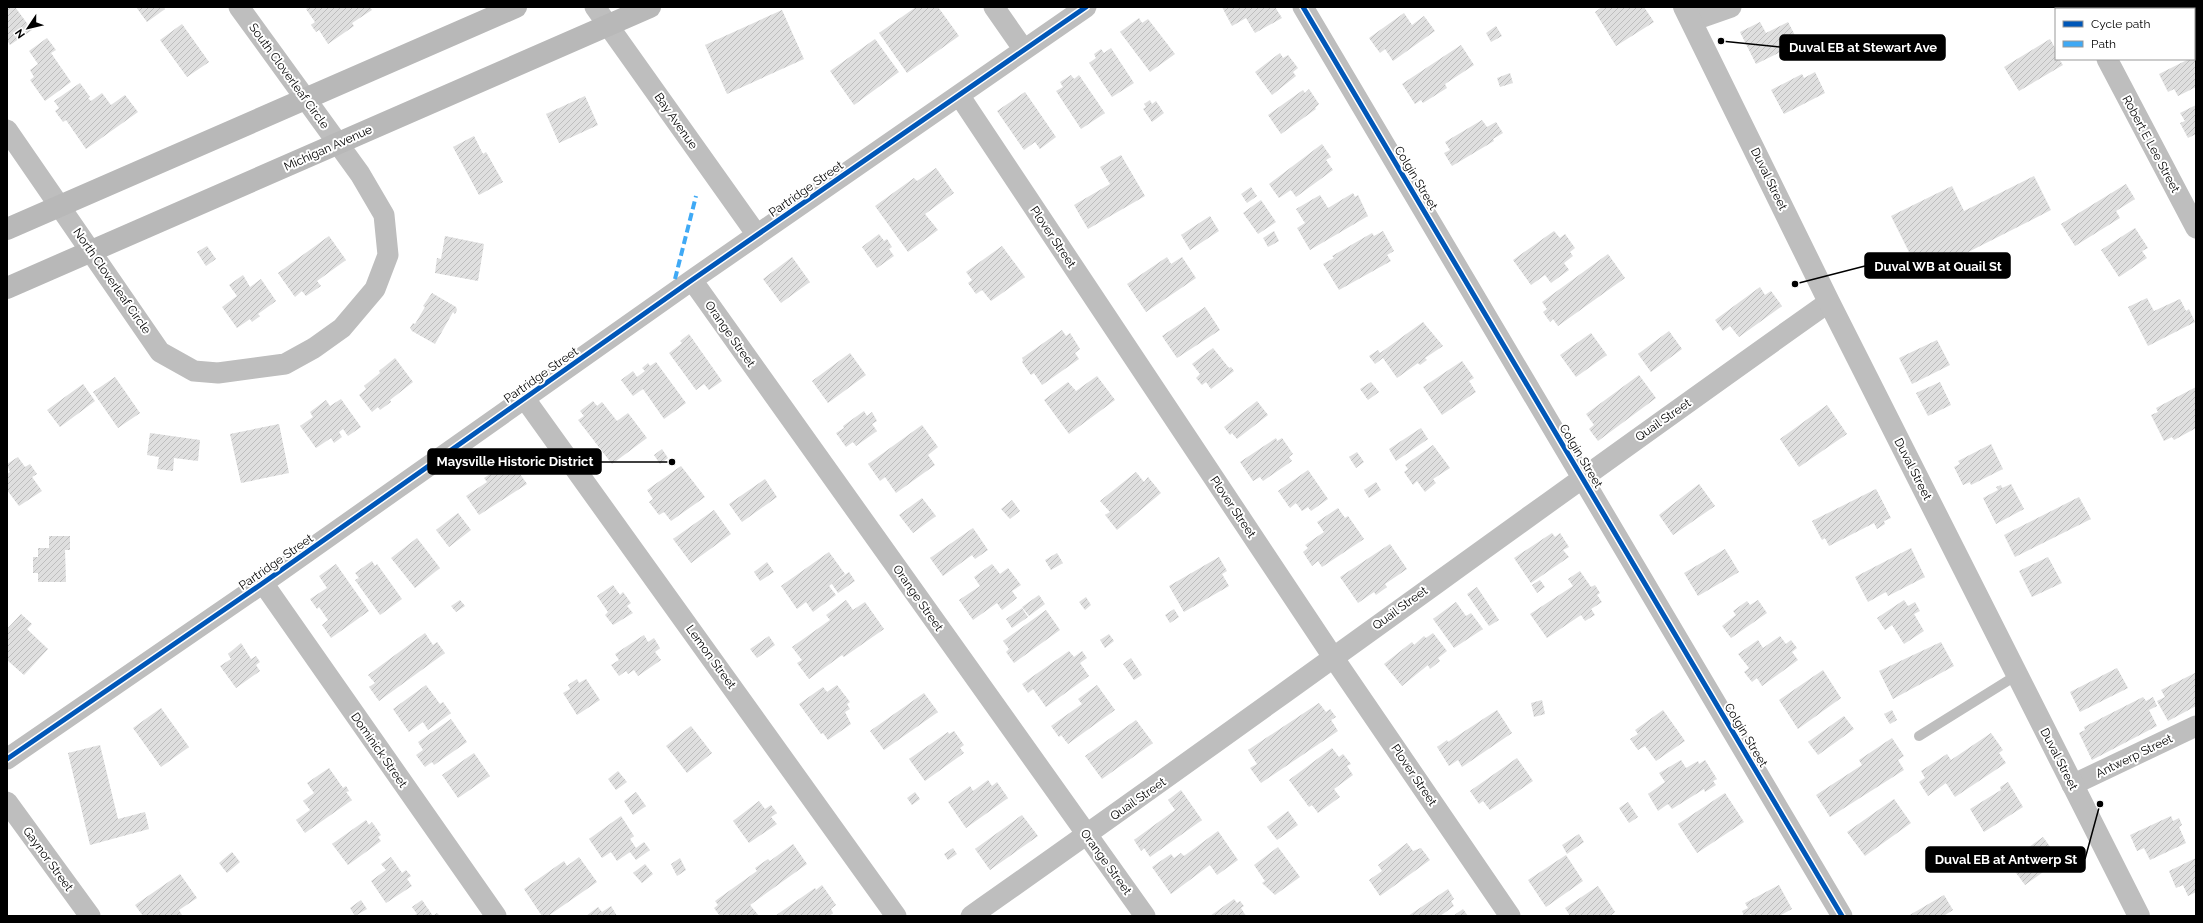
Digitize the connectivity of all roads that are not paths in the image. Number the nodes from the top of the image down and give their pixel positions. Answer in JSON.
{"nodes":[{"id":1,"x":239,"y":7,"type":"edge"},
{"id":2,"x":516,"y":7,"type":"edge"},
{"id":3,"x":595,"y":7,"type":"edge"},
{"id":4,"x":650,"y":7,"type":"edge"},
{"id":5,"x":994,"y":7,"type":"edge"},
{"id":6,"x":1086,"y":7,"type":"edge"},
{"id":7,"x":1303,"y":7,"type":"edge"},
{"id":8,"x":1731,"y":7,"type":"edge"},
{"id":9,"x":1687,"y":12,"type":"edge"},
{"id":10,"x":608,"y":25,"type":"junction"},
{"id":11,"x":1024,"y":50,"type":"junction"},
{"id":12,"x":2108,"y":60,"type":"edge"},
{"id":13,"x":959,"y":95,"type":"junction"},
{"id":14,"x":306,"y":99,"type":"junction"},
{"id":15,"x":7,"y":130,"type":"edge"},
{"id":16,"x":338,"y":144,"type":"junction"},
{"id":17,"x":60,"y":206,"type":"junction"},
{"id":18,"x":2196,"y":228,"type":"edge"},
{"id":19,"x":7,"y":229,"type":"edge"},
{"id":20,"x":757,"y":235,"type":"junction"},
{"id":21,"x":92,"y":252,"type":"junction"},
{"id":22,"x":692,"y":280,"type":"junction"},
{"id":23,"x":7,"y":288,"type":"edge"},
{"id":24,"x":1829,"y":302,"type":"junction"},
{"id":25,"x":252,"y":368,"type":"joint"},
{"id":26,"x":525,"y":399,"type":"junction"},
{"id":27,"x":1582,"y":477,"type":"junction"},
{"id":28,"x":263,"y":583,"type":"junction"},
{"id":29,"x":1333,"y":657,"type":"junction"},
{"id":30,"x":2017,"y":675,"type":"junction"},
{"id":31,"x":2196,"y":726,"type":"edge"},
{"id":32,"x":1918,"y":736,"type":"dead end"},
{"id":33,"x":7,"y":759,"type":"edge"},
{"id":34,"x":2072,"y":785,"type":"junction"},
{"id":35,"x":7,"y":802,"type":"edge"},
{"id":36,"x":1086,"y":835,"type":"junction"},
{"id":37,"x":90,"y":916,"type":"edge"},
{"id":38,"x":496,"y":916,"type":"edge"},
{"id":39,"x":896,"y":916,"type":"edge"},
{"id":40,"x":971,"y":916,"type":"edge"},
{"id":41,"x":1145,"y":916,"type":"edge"},
{"id":42,"x":1510,"y":916,"type":"edge"},
{"id":43,"x":1842,"y":916,"type":"edge"},
{"id":44,"x":2138,"y":916,"type":"edge"}],
"edges":[{"from":1,"to":14,"type":"street","name":"South Cloverleaf Circle"},
{"from":2,"to":14,"type":"main road"},
{"from":3,"to":10,"type":"street","name":"Bay Avenue"},
{"from":4,"to":10,"type":"main road","name":"Michigan Avenue"},
{"from":5,"to":11,"type":"street"},
{"from":6,"to":11,"type":"street","name":"Partridge Street"},
{"from":7,"to":27,"type":"street","name":"Colgin Street"},
{"from":8,"to":9,"type":"street"},
{"from":9,"to":24,"type":"street","name":"Duval Street"},
{"from":10,"to":16,"type":"main road","name":"Michigan Avenue"},
{"from":10,"to":20,"type":"street","name":"Bay Avenue"},
{"from":11,"to":13,"type":"street","name":"Partridge Street"},
{"from":12,"to":18,"type":"street","name":"Robert E Lee Street"},
{"from":13,"to":20,"type":"street","name":"Partridge Street"},
{"from":13,"to":29,"type":"street","name":"Plover Street"},
{"from":14,"to":16,"type":"street","name":"South Cloverleaf Circle"},
{"from":14,"to":17,"type":"main road"},
{"from":15,"to":17,"type":"street","name":"North Cloverleaf Circle"},
{"from":16,"to":21,"type":"main road","name":"Michigan Avenue"},
{"from":16,"to":25,"type":"street","name":"South Cloverleaf Circle"},
{"from":17,"to":19,"type":"main road"},
{"from":17,"to":21,"type":"street","name":"North Cloverleaf Circle"},
{"from":20,"to":22,"type":"street","name":"Partridge Street"},
{"from":21,"to":23,"type":"main road","name":"Michigan Avenue"},
{"from":21,"to":25,"type":"street","name":"North Cloverleaf Circle"},
{"from":22,"to":26,"type":"street","name":"Partridge Street"},
{"from":22,"to":36,"type":"street","name":"Orange Street"},
{"from":24,"to":27,"type":"street","name":"Quail Street"},
{"from":24,"to":30,"type":"street","name":"Duval Street"},
{"from":26,"to":28,"type":"street","name":"Partridge Street"},
{"from":26,"to":39,"type":"street","name":"Lemon Street"},
{"from":27,"to":29,"type":"street","name":"Quail Street"},
{"from":27,"to":43,"type":"street","name":"Colgin Street"},
{"from":28,"to":33,"type":"street","name":"Partridge Street"},
{"from":28,"to":38,"type":"street","name":"Dominick Street"},
{"from":29,"to":36,"type":"street","name":"Quail Street"},
{"from":29,"to":42,"type":"street","name":"Plover Street"},
{"from":30,"to":32,"type":"lane"},
{"from":30,"to":34,"type":"street","name":"Duval Street"},
{"from":31,"to":34,"type":"street","name":"Antwerp Street"},
{"from":34,"to":44,"type":"street","name":"Duval Street"},
{"from":35,"to":37,"type":"street","name":"Gaynor Street"},
{"from":36,"to":40,"type":"street","name":"Quail Street"},
{"from":36,"to":41,"type":"street","name":"Orange Street"}]}
